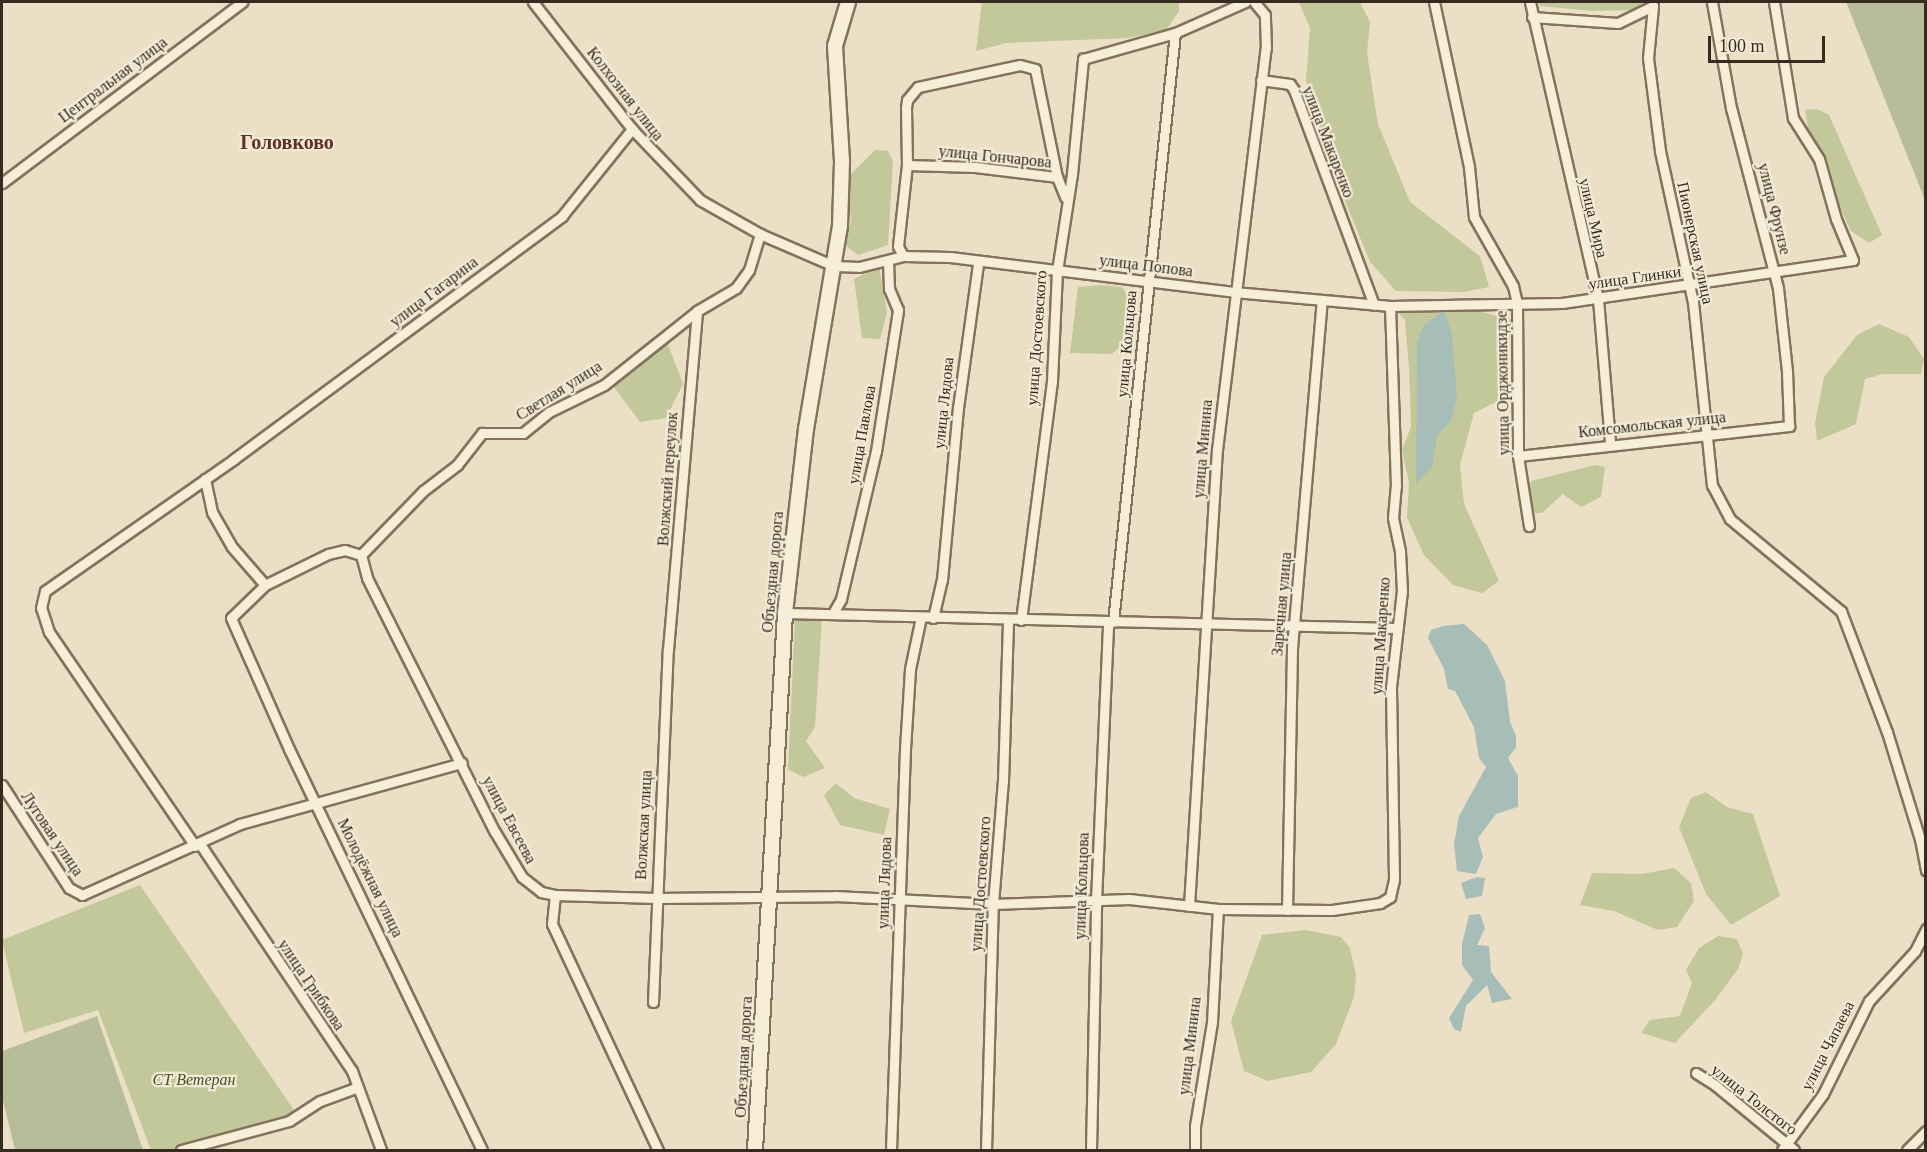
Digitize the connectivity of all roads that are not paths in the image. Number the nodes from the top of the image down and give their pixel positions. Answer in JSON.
{"nodes":[{"id":1,"x":242,"y":2,"type":"edge"},
{"id":2,"x":533,"y":2,"type":"edge"},
{"id":3,"x":848,"y":2,"type":"edge"},
{"id":4,"x":1245,"y":2,"type":"edge"},
{"id":5,"x":1254,"y":2,"type":"edge"},
{"id":6,"x":1434,"y":2,"type":"edge"},
{"id":7,"x":1530,"y":2,"type":"edge"},
{"id":8,"x":1712,"y":2,"type":"edge"},
{"id":9,"x":1774,"y":2,"type":"edge"},
{"id":10,"x":1532,"y":17,"type":"junction"},
{"id":11,"x":1175,"y":33,"type":"junction"},
{"id":12,"x":1261,"y":80,"type":"junction"},
{"id":13,"x":632,"y":129,"type":"junction"},
{"id":14,"x":907,"y":165,"type":"junction"},
{"id":15,"x":1057,"y":177,"type":"junction"},
{"id":16,"x":2,"y":183,"type":"edge"},
{"id":17,"x":1065,"y":198,"type":"junction"},
{"id":18,"x":760,"y":234,"type":"junction"},
{"id":19,"x":903,"y":256,"type":"junction"},
{"id":20,"x":888,"y":261,"type":"junction"},
{"id":21,"x":978,"y":263,"type":"junction"},
{"id":22,"x":834,"y":267,"type":"junction"},
{"id":23,"x":1057,"y":271,"type":"junction"},
{"id":24,"x":1774,"y":273,"type":"junction"},
{"id":25,"x":1147,"y":282,"type":"junction"},
{"id":26,"x":1690,"y":286,"type":"junction"},
{"id":27,"x":1234,"y":292,"type":"junction"},
{"id":28,"x":1598,"y":299,"type":"junction"},
{"id":29,"x":1322,"y":301,"type":"junction"},
{"id":30,"x":1517,"y":304,"type":"junction"},
{"id":31,"x":1374,"y":305,"type":"junction"},
{"id":32,"x":1456,"y":305,"type":"joint"},
{"id":33,"x":1390,"y":306,"type":"junction"},
{"id":34,"x":697,"y":311,"type":"junction"},
{"id":35,"x":1789,"y":426,"type":"joint"},
{"id":36,"x":1704,"y":435,"type":"junction"},
{"id":37,"x":1610,"y":443,"type":"junction"},
{"id":38,"x":1518,"y":456,"type":"junction"},
{"id":39,"x":206,"y":479,"type":"junction"},
{"id":40,"x":1529,"y":526,"type":"dead end"},
{"id":41,"x":361,"y":555,"type":"junction"},
{"id":42,"x":265,"y":585,"type":"junction"},
{"id":43,"x":785,"y":613,"type":"junction"},
{"id":44,"x":832,"y":613,"type":"junction"},
{"id":45,"x":921,"y":617,"type":"junction"},
{"id":46,"x":933,"y":618,"type":"junction"},
{"id":47,"x":1008,"y":620,"type":"junction"},
{"id":48,"x":1021,"y":620,"type":"junction"},
{"id":49,"x":1111,"y":622,"type":"junction"},
{"id":50,"x":1205,"y":625,"type":"junction"},
{"id":51,"x":1296,"y":627,"type":"junction"},
{"id":52,"x":1396,"y":628,"type":"junction"},
{"id":53,"x":49,"y":632,"type":"joint"},
{"id":54,"x":668,"y":650,"type":"joint"},
{"id":55,"x":462,"y":763,"type":"junction"},
{"id":56,"x":2,"y":785,"type":"edge"},
{"id":57,"x":316,"y":801,"type":"junction"},
{"id":58,"x":197,"y":845,"type":"junction"},
{"id":59,"x":1926,"y":870,"type":"edge"},
{"id":60,"x":555,"y":895,"type":"junction"},
{"id":61,"x":770,"y":897,"type":"junction"},
{"id":62,"x":656,"y":898,"type":"junction"},
{"id":63,"x":898,"y":900,"type":"junction"},
{"id":64,"x":1096,"y":901,"type":"junction"},
{"id":65,"x":993,"y":904,"type":"junction"},
{"id":66,"x":1189,"y":906,"type":"junction"},
{"id":67,"x":1218,"y":909,"type":"junction"},
{"id":68,"x":1287,"y":910,"type":"junction"},
{"id":69,"x":1926,"y":929,"type":"edge"},
{"id":70,"x":653,"y":1002,"type":"dead end"},
{"id":71,"x":1696,"y":1073,"type":"dead end"},
{"id":72,"x":358,"y":1087,"type":"junction"},
{"id":73,"x":1926,"y":1131,"type":"edge"},
{"id":74,"x":1914,"y":1143,"type":"junction"},
{"id":75,"x":1784,"y":1147,"type":"edge"},
{"id":76,"x":181,"y":1150,"type":"edge"},
{"id":77,"x":381,"y":1150,"type":"edge"},
{"id":78,"x":482,"y":1150,"type":"edge"},
{"id":79,"x":658,"y":1150,"type":"edge"},
{"id":80,"x":755,"y":1150,"type":"edge"},
{"id":81,"x":891,"y":1150,"type":"edge"},
{"id":82,"x":986,"y":1150,"type":"edge"},
{"id":83,"x":1091,"y":1150,"type":"edge"},
{"id":84,"x":1195,"y":1150,"type":"edge"},
{"id":85,"x":1794,"y":1150,"type":"edge"},
{"id":86,"x":1907,"y":1150,"type":"edge"},
{"id":87,"x":1923,"y":1150,"type":"edge"}],
"edges":[{"from":1,"to":16,"type":"street","name":"Центральная улица"},
{"from":2,"to":13,"type":"street","name":"Колхозная улица"},
{"from":3,"to":22,"type":"main road","name":"Объездная дорога"},
{"from":4,"to":11,"type":"street"},
{"from":5,"to":12,"type":"street","name":"улица Минина"},
{"from":6,"to":30,"type":"street","name":"улица Орджоникидзе"},
{"from":7,"to":10,"type":"street","name":"улица Мира"},
{"from":8,"to":24,"type":"street","name":"улица Фрунзе"},
{"from":9,"to":24,"type":"street","name":"улица Глинки"},
{"from":10,"to":26,"type":"street","name":"Пионерская улица"},
{"from":10,"to":28,"type":"street","name":"улица Мира"},
{"from":11,"to":17,"type":"street","name":"улица Достоевского"},
{"from":11,"to":25,"type":"street","name":"улица Кольцова"},
{"from":12,"to":27,"type":"street","name":"улица Минина"},
{"from":12,"to":31,"type":"street","name":"улица Макаренко"},
{"from":13,"to":18,"type":"street","name":"Колхозная улица"},
{"from":13,"to":39,"type":"street","name":"улица Гагарина"},
{"from":14,"to":15,"type":"street","name":"улица Гончарова"},
{"from":14,"to":15,"type":"street"},
{"from":14,"to":19,"type":"street"},
{"from":15,"to":17,"type":"street","name":"улица Гончарова"},
{"from":17,"to":23,"type":"street","name":"улица Достоевского"},
{"from":18,"to":22,"type":"street","name":"Колхозная улица"},
{"from":18,"to":34,"type":"street","name":"Светлая улица"},
{"from":19,"to":20,"type":"street","name":"улица Попова"},
{"from":19,"to":21,"type":"street","name":"улица Попова"},
{"from":20,"to":22,"type":"street","name":"улица Попова"},
{"from":20,"to":44,"type":"street","name":"улица Павлова"},
{"from":21,"to":23,"type":"street","name":"улица Попова"},
{"from":21,"to":46,"type":"street","name":"улица Лядова"},
{"from":22,"to":43,"type":"main road","name":"Объездная дорога"},
{"from":23,"to":25,"type":"street","name":"улица Попова"},
{"from":23,"to":48,"type":"street","name":"улица Достоевского"},
{"from":24,"to":26,"type":"street","name":"улица Глинки"},
{"from":24,"to":35,"type":"street","name":"улица Фрунзе"},
{"from":25,"to":27,"type":"street","name":"улица Попова"},
{"from":25,"to":49,"type":"street","name":"улица Кольцова"},
{"from":26,"to":28,"type":"street","name":"улица Глинки"},
{"from":26,"to":36,"type":"street","name":"Пионерская улица"},
{"from":27,"to":29,"type":"street","name":"улица Попова"},
{"from":27,"to":50,"type":"street","name":"улица Минина"},
{"from":28,"to":30,"type":"street","name":"улица Глинки"},
{"from":28,"to":37,"type":"street","name":"улица Мира"},
{"from":29,"to":31,"type":"street","name":"улица Попова"},
{"from":29,"to":51,"type":"street","name":"Заречная улица"},
{"from":30,"to":32,"type":"street","name":"улица Глинки"},
{"from":30,"to":38,"type":"street","name":"улица Орджоникидзе"},
{"from":31,"to":33,"type":"street","name":"улица Попова"},
{"from":32,"to":33,"type":"street","name":"улица Попова"},
{"from":33,"to":52,"type":"street","name":"улица Макаренко"},
{"from":34,"to":41,"type":"street","name":"Светлая улица"},
{"from":34,"to":54,"type":"street","name":"Волжский переулок"},
{"from":35,"to":36,"type":"street","name":"Комсомольская улица"},
{"from":36,"to":37,"type":"street","name":"Комсомольская улица"},
{"from":36,"to":59,"type":"street","name":"Пионерская улица"},
{"from":37,"to":38,"type":"street","name":"Комсомольская улица"},
{"from":38,"to":40,"type":"street","name":"улица Орджоникидзе"},
{"from":39,"to":42,"type":"street"},
{"from":39,"to":53,"type":"street","name":"улица Гагарина"},
{"from":41,"to":42,"type":"street"},
{"from":41,"to":55,"type":"street","name":"улица Евсеева"},
{"from":42,"to":57,"type":"street","name":"Молодёжная улица"},
{"from":43,"to":44,"type":"street"},
{"from":43,"to":61,"type":"main road","name":"Объездная дорога"},
{"from":44,"to":45,"type":"street"},
{"from":45,"to":46,"type":"street"},
{"from":45,"to":63,"type":"street","name":"улица Лядова"},
{"from":46,"to":47,"type":"street"},
{"from":47,"to":48,"type":"street"},
{"from":47,"to":65,"type":"street","name":"улица Достоевского"},
{"from":48,"to":49,"type":"street"},
{"from":49,"to":50,"type":"street"},
{"from":49,"to":64,"type":"street","name":"улица Кольцова"},
{"from":50,"to":51,"type":"street"},
{"from":50,"to":66,"type":"street","name":"улица Минина"},
{"from":51,"to":52,"type":"street"},
{"from":51,"to":68,"type":"street","name":"Заречная улица"},
{"from":52,"to":68,"type":"street","name":"улица Макаренко"},
{"from":53,"to":58,"type":"street","name":"улица Грибкова"},
{"from":54,"to":62,"type":"street","name":"Волжская улица"},
{"from":55,"to":57,"type":"street"},
{"from":55,"to":60,"type":"street","name":"улица Евсеева"},
{"from":56,"to":58,"type":"street","name":"Луговая улица"},
{"from":57,"to":58,"type":"street"},
{"from":57,"to":78,"type":"street","name":"Молодёжная улица"},
{"from":58,"to":72,"type":"street","name":"улица Грибкова"},
{"from":60,"to":62,"type":"street"},
{"from":60,"to":79,"type":"street"},
{"from":61,"to":62,"type":"street"},
{"from":61,"to":63,"type":"street"},
{"from":61,"to":80,"type":"main road","name":"Объездная дорога"},
{"from":62,"to":70,"type":"street","name":"Волжская улица"},
{"from":63,"to":65,"type":"street"},
{"from":63,"to":81,"type":"street","name":"улица Лядова"},
{"from":64,"to":65,"type":"street"},
{"from":64,"to":66,"type":"street"},
{"from":64,"to":83,"type":"street","name":"улица Кольцова"},
{"from":65,"to":82,"type":"street","name":"улица Достоевского"},
{"from":66,"to":67,"type":"street"},
{"from":67,"to":68,"type":"street"},
{"from":67,"to":84,"type":"street","name":"улица Минина"},
{"from":69,"to":75,"type":"street","name":"улица Чапаева"},
{"from":71,"to":75,"type":"street","name":"улица Толстого"},
{"from":72,"to":76,"type":"street"},
{"from":72,"to":77,"type":"street","name":"улица Грибкова"},
{"from":73,"to":74,"type":"street"},
{"from":74,"to":86,"type":"street"},
{"from":74,"to":87,"type":"street"},
{"from":75,"to":85,"type":"street","name":"улица Толстого"}]}
